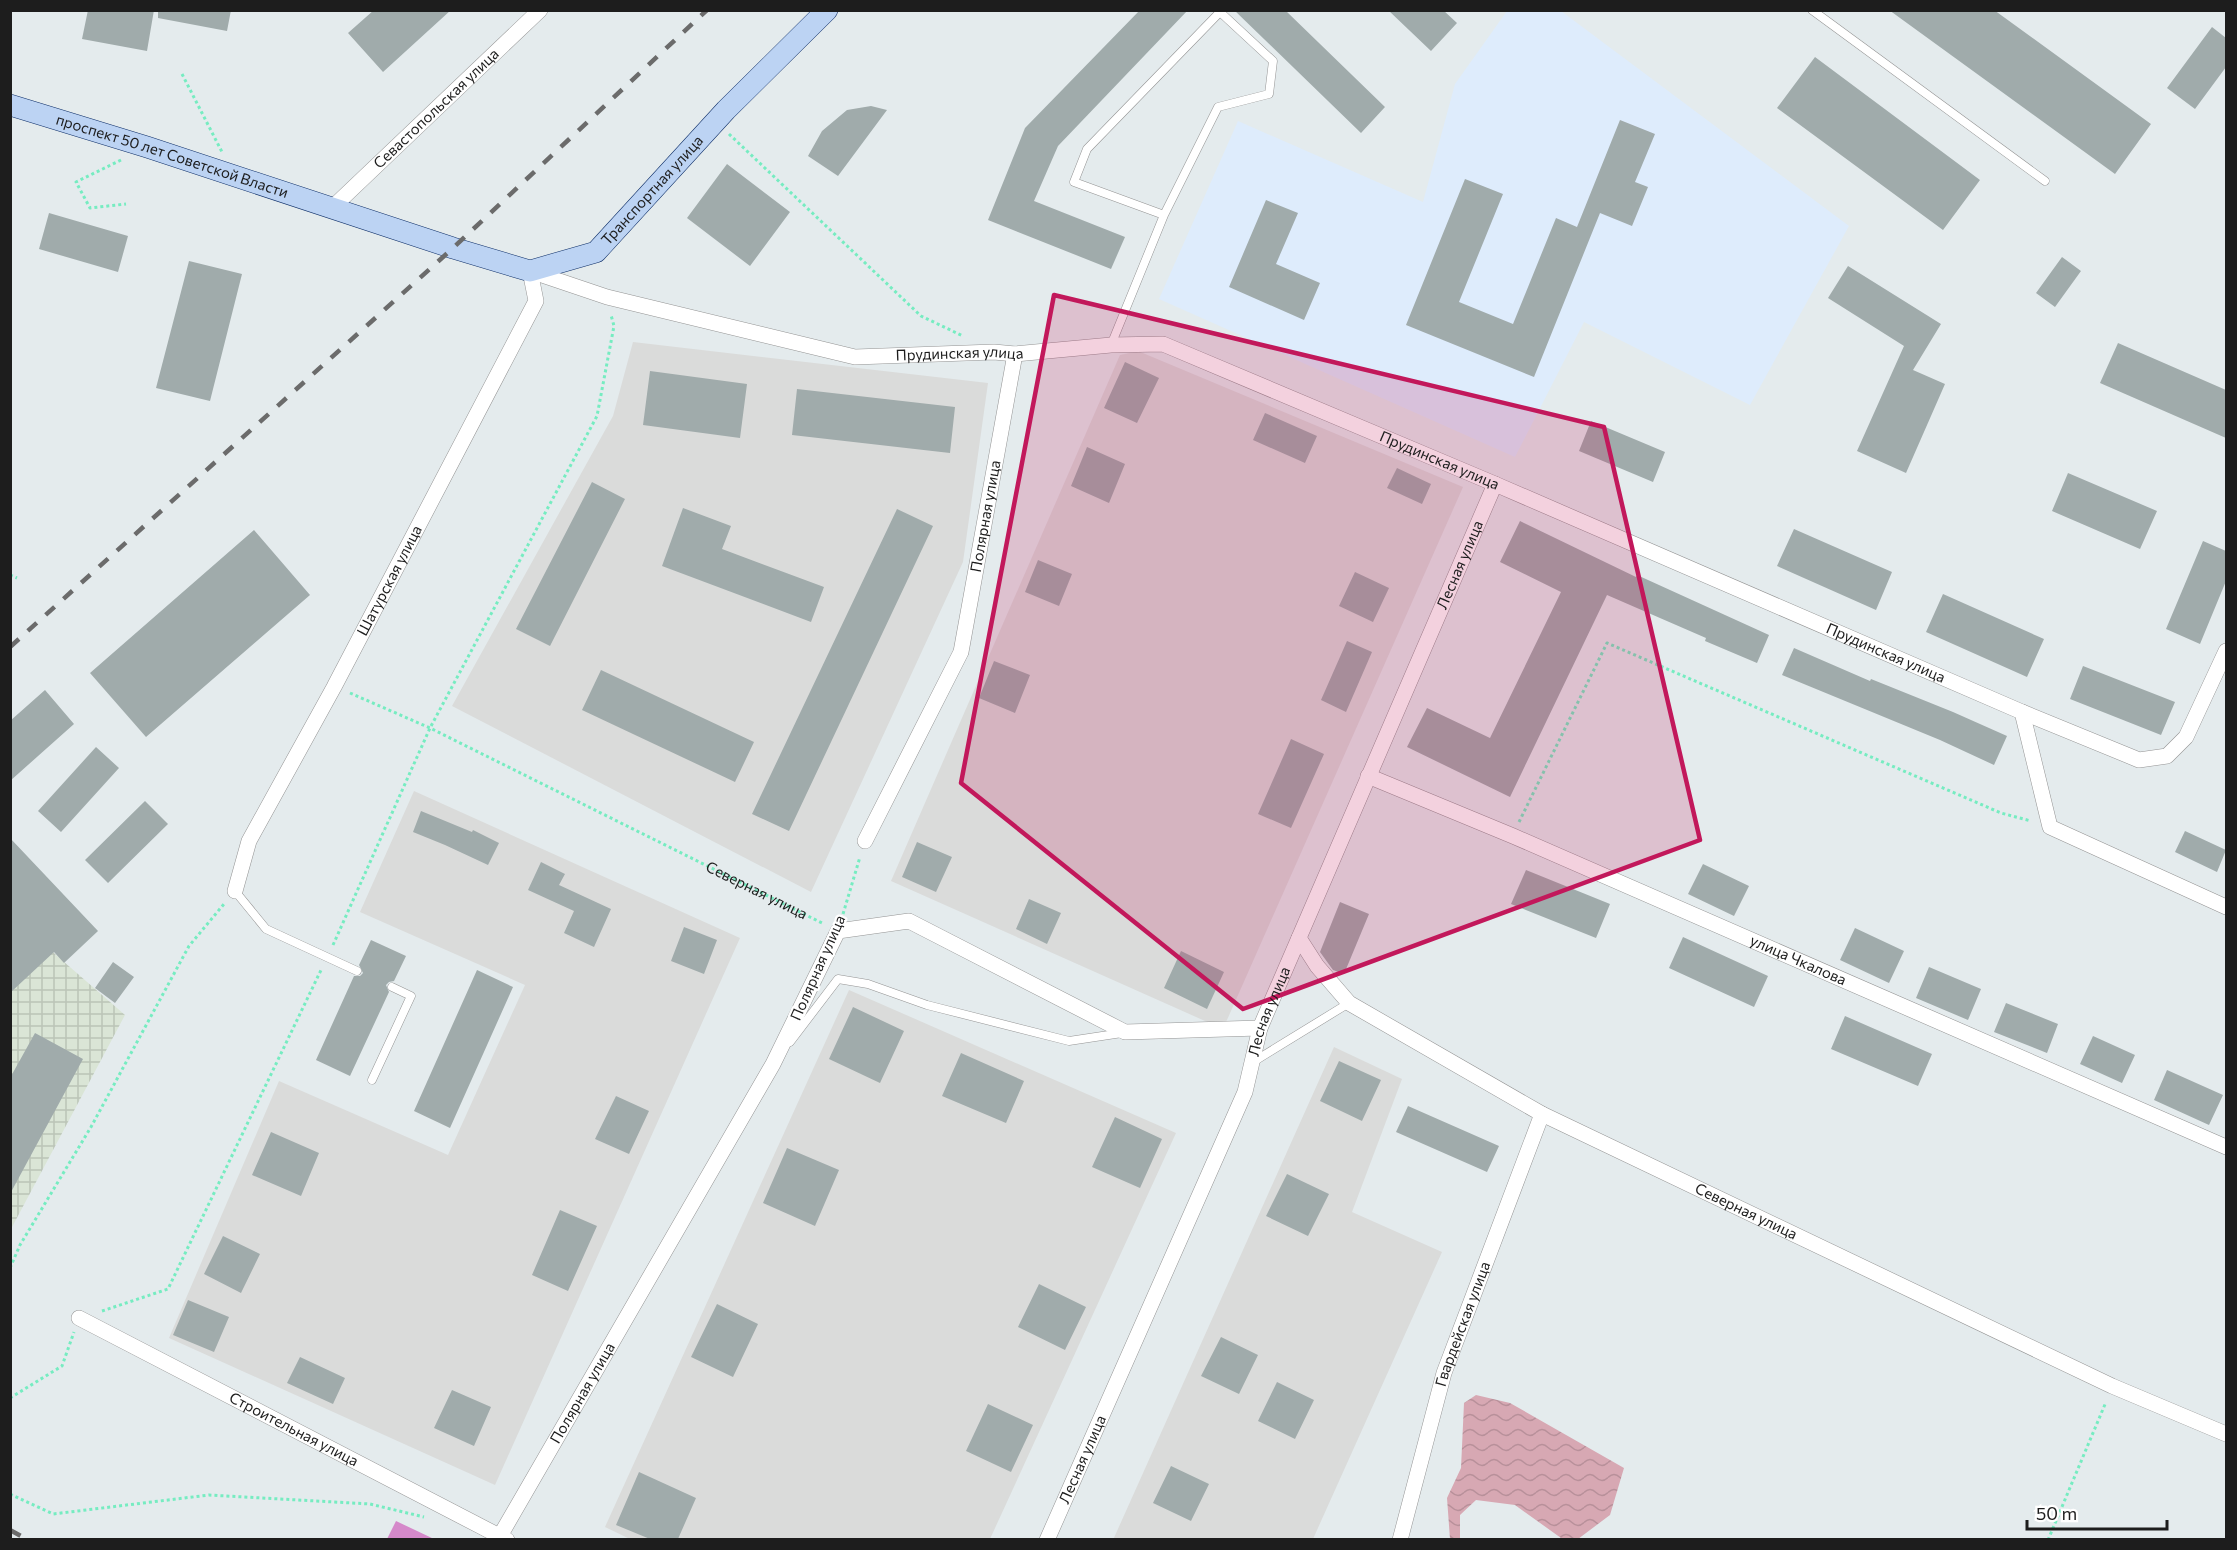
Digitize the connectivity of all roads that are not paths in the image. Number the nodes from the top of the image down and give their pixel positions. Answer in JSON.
{"nodes":[{"id":1,"x":540,"y":10,"type":"edge"},
{"id":2,"x":827,"y":10,"type":"edge"},
{"id":3,"x":1812,"y":10,"type":"edge"},
{"id":4,"x":10,"y":105,"type":"edge"},
{"id":5,"x":2044,"y":181,"type":"dead end"},
{"id":6,"x":332,"y":208,"type":"junction"},
{"id":7,"x":1164,"y":215,"type":"junction"},
{"id":8,"x":530,"y":271,"type":"junction"},
{"id":9,"x":1111,"y":345,"type":"junction"},
{"id":10,"x":1015,"y":354,"type":"junction"},
{"id":11,"x":1495,"y":484,"type":"junction"},
{"id":12,"x":2226,"y":651,"type":"edge"},
{"id":13,"x":2022,"y":712,"type":"junction"},
{"id":14,"x":1368,"y":776,"type":"junction"},
{"id":15,"x":865,"y":841,"type":"road end"},
{"id":16,"x":235,"y":891,"type":"joint"},
{"id":17,"x":2226,"y":907,"type":"edge"},
{"id":18,"x":1299,"y":938,"type":"junction"},
{"id":19,"x":357,"y":971,"type":"dead end"},
{"id":20,"x":392,"y":987,"type":"dead end"},
{"id":21,"x":1349,"y":1003,"type":"junction"},
{"id":22,"x":1260,"y":1028,"type":"junction"},
{"id":23,"x":1125,"y":1032,"type":"junction"},
{"id":24,"x":1252,"y":1063,"type":"junction"},
{"id":25,"x":773,"y":1064,"type":"junction"},
{"id":26,"x":372,"y":1080,"type":"dead end"},
{"id":27,"x":1542,"y":1114,"type":"junction"},
{"id":28,"x":2226,"y":1147,"type":"edge"},
{"id":29,"x":79,"y":1318,"type":"road end"},
{"id":30,"x":2226,"y":1434,"type":"edge"},
{"id":31,"x":504,"y":1538,"type":"edge"},
{"id":32,"x":1047,"y":1539,"type":"edge"},
{"id":33,"x":1400,"y":1539,"type":"edge"}],
"edges":[{"from":1,"to":6,"type":"street","name":"Севастопольская улица"},
{"from":2,"to":8,"type":"street","name":"Транспортная улица"},
{"from":3,"to":5,"type":"lane"},
{"from":4,"to":6,"type":"street","name":"проспект 50 лет Советской Власти"},
{"from":6,"to":8,"type":"street"},
{"from":7,"to":7,"type":"lane"},
{"from":7,"to":9,"type":"lane"},
{"from":8,"to":10,"type":"street","name":"Прудинская улица"},
{"from":8,"to":16,"type":"street","name":"Шатурская улица"},
{"from":9,"to":10,"type":"street","name":"Прудинская улица"},
{"from":9,"to":11,"type":"street","name":"Прудинская улица"},
{"from":10,"to":15,"type":"street","name":"Полярная улица"},
{"from":11,"to":13,"type":"street","name":"Прудинская улица"},
{"from":11,"to":14,"type":"street","name":"Лесная улица"},
{"from":12,"to":13,"type":"street","name":"Прудинская улица"},
{"from":13,"to":17,"type":"street"},
{"from":14,"to":18,"type":"street","name":"Лесная улица"},
{"from":14,"to":28,"type":"street","name":"улица Чкалова"},
{"from":16,"to":19,"type":"lane"},
{"from":18,"to":21,"type":"street","name":"Северная улица"},
{"from":18,"to":22,"type":"street","name":"Лесная улица"},
{"from":20,"to":26,"type":"lane"},
{"from":21,"to":24,"type":"lane"},
{"from":21,"to":27,"type":"street","name":"Северная улица"},
{"from":22,"to":23,"type":"street"},
{"from":22,"to":24,"type":"street","name":"Лесная улица"},
{"from":23,"to":25,"type":"lane"},
{"from":23,"to":25,"type":"street","name":"Полярная улица"},
{"from":24,"to":32,"type":"street","name":"Лесная улица"},
{"from":25,"to":31,"type":"street","name":"Полярная улица"},
{"from":27,"to":30,"type":"street","name":"Северная улица"},
{"from":27,"to":33,"type":"street","name":"Гвардейская улица"},
{"from":29,"to":31,"type":"street","name":"Строительная улица"}]}
